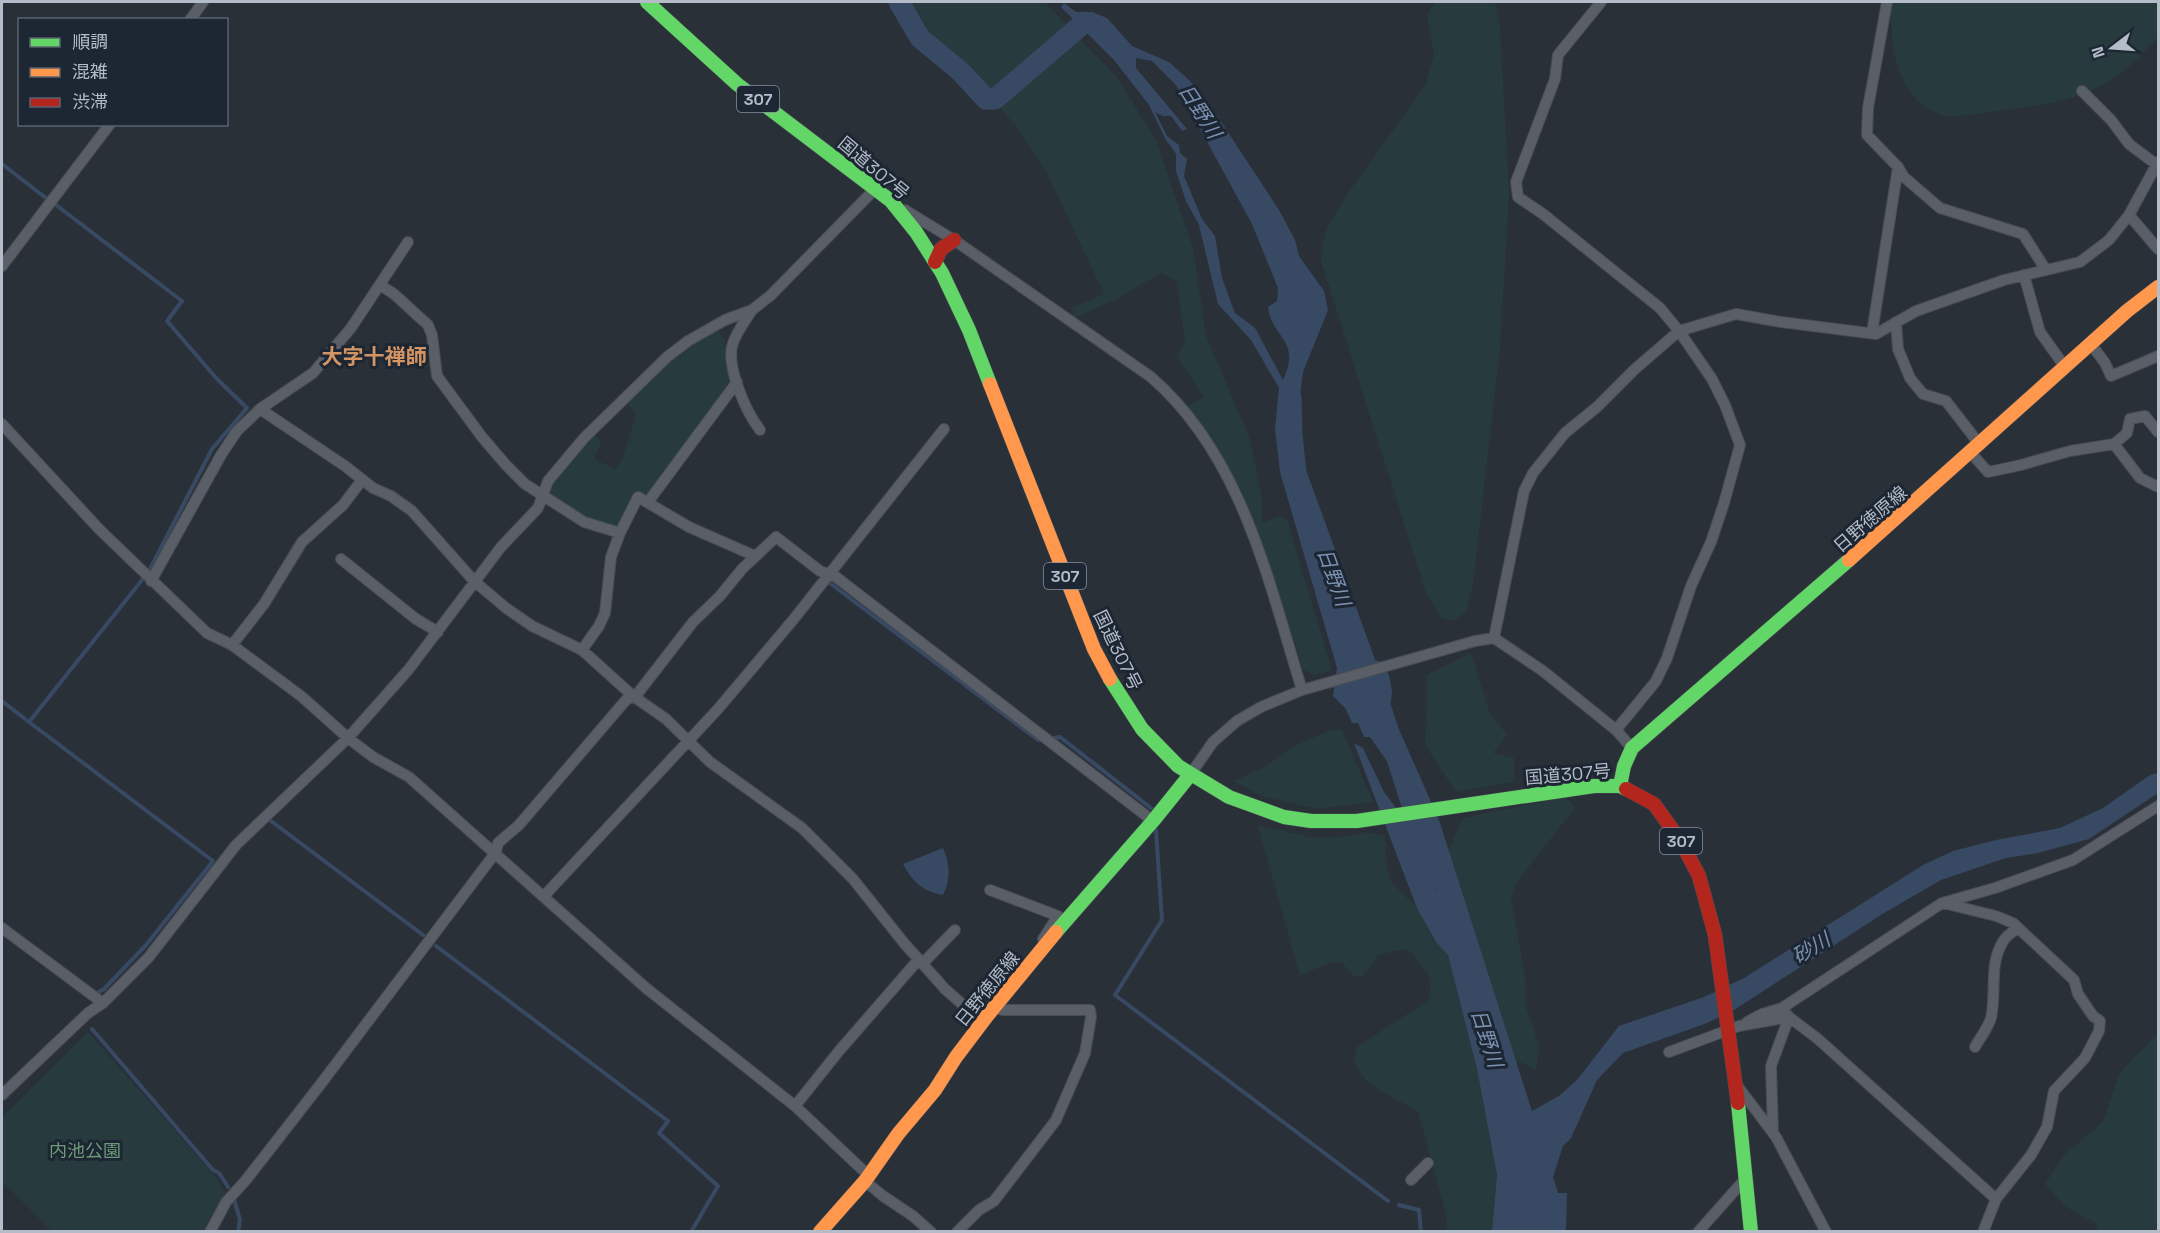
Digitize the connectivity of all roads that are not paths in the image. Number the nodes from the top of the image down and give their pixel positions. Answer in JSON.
{"nodes":[{"id":1,"x":203,"y":2,"type":"edge"},
{"id":2,"x":647,"y":2,"type":"edge"},
{"id":3,"x":1601,"y":2,"type":"edge"},
{"id":4,"x":1887,"y":2,"type":"edge"},
{"id":5,"x":191,"y":18,"type":"edge"},
{"id":6,"x":2082,"y":91,"type":"dead end"},
{"id":7,"x":108,"y":126,"type":"edge"},
{"id":8,"x":2158,"y":163,"type":"edge"},
{"id":9,"x":1898,"y":167,"type":"junction"},
{"id":10,"x":876,"y":188,"type":"junction"},
{"id":11,"x":891,"y":201,"type":"junction"},
{"id":12,"x":2128,"y":215,"type":"junction"},
{"id":13,"x":954,"y":240,"type":"junction"},
{"id":14,"x":408,"y":242,"type":"dead end"},
{"id":15,"x":2158,"y":249,"type":"edge"},
{"id":16,"x":935,"y":262,"type":"junction"},
{"id":17,"x":2,"y":266,"type":"edge"},
{"id":18,"x":2046,"y":270,"type":"junction"},
{"id":19,"x":2024,"y":276,"type":"junction"},
{"id":20,"x":380,"y":285,"type":"junction"},
{"id":21,"x":2158,"y":287,"type":"edge"},
{"id":22,"x":752,"y":310,"type":"junction"},
{"id":23,"x":1896,"y":322,"type":"junction"},
{"id":24,"x":1679,"y":331,"type":"junction"},
{"id":25,"x":1872,"y":333,"type":"junction"},
{"id":26,"x":2091,"y":344,"type":"junction"},
{"id":27,"x":2158,"y":356,"type":"edge"},
{"id":28,"x":2065,"y":367,"type":"junction"},
{"id":29,"x":737,"y":382,"type":"junction"},
{"id":30,"x":260,"y":409,"type":"junction"},
{"id":31,"x":2,"y":424,"type":"edge"},
{"id":32,"x":944,"y":429,"type":"dead end"},
{"id":33,"x":760,"y":430,"type":"dead end"},
{"id":34,"x":2158,"y":432,"type":"edge"},
{"id":35,"x":2114,"y":444,"type":"junction"},
{"id":36,"x":1975,"y":449,"type":"junction"},
{"id":37,"x":362,"y":480,"type":"junction"},
{"id":38,"x":2158,"y":487,"type":"edge"},
{"id":39,"x":543,"y":495,"type":"junction"},
{"id":40,"x":648,"y":502,"type":"junction"},
{"id":41,"x":620,"y":533,"type":"junction"},
{"id":42,"x":755,"y":556,"type":"junction"},
{"id":43,"x":341,"y":559,"type":"dead end"},
{"id":44,"x":828,"y":574,"type":"junction"},
{"id":45,"x":474,"y":580,"type":"junction"},
{"id":46,"x":151,"y":581,"type":"junction"},
{"id":47,"x":438,"y":632,"type":"junction"},
{"id":48,"x":1494,"y":638,"type":"junction"},
{"id":49,"x":232,"y":645,"type":"junction"},
{"id":50,"x":582,"y":650,"type":"junction"},
{"id":51,"x":1302,"y":690,"type":"junction"},
{"id":52,"x":633,"y":696,"type":"junction"},
{"id":53,"x":1616,"y":730,"type":"junction"},
{"id":54,"x":348,"y":738,"type":"junction"},
{"id":55,"x":688,"y":740,"type":"junction"},
{"id":56,"x":1632,"y":748,"type":"junction"},
{"id":57,"x":1190,"y":775,"type":"junction"},
{"id":58,"x":1620,"y":786,"type":"junction"},
{"id":59,"x":2158,"y":806,"type":"edge"},
{"id":60,"x":1153,"y":821,"type":"junction"},
{"id":61,"x":496,"y":852,"type":"junction"},
{"id":62,"x":990,"y":890,"type":"dead end"},
{"id":63,"x":544,"y":896,"type":"junction"},
{"id":64,"x":1942,"y":903,"type":"junction"},
{"id":65,"x":2,"y":928,"type":"edge"},
{"id":66,"x":2018,"y":928,"type":"junction"},
{"id":67,"x":955,"y":930,"type":"dead end"},
{"id":68,"x":1045,"y":946,"type":"junction"},
{"id":69,"x":921,"y":961,"type":"junction"},
{"id":70,"x":103,"y":1004,"type":"junction"},
{"id":71,"x":990,"y":1011,"type":"junction"},
{"id":72,"x":1786,"y":1013,"type":"junction"},
{"id":73,"x":1731,"y":1025,"type":"junction"},
{"id":74,"x":1975,"y":1047,"type":"dead end"},
{"id":75,"x":1669,"y":1052,"type":"dead end"},
{"id":76,"x":1735,"y":1083,"type":"junction"},
{"id":77,"x":2,"y":1095,"type":"edge"},
{"id":78,"x":795,"y":1106,"type":"junction"},
{"id":79,"x":1773,"y":1133,"type":"junction"},
{"id":80,"x":1428,"y":1163,"type":"dead end"},
{"id":81,"x":867,"y":1178,"type":"junction"},
{"id":82,"x":1746,"y":1178,"type":"junction"},
{"id":83,"x":1411,"y":1180,"type":"dead end"},
{"id":84,"x":1996,"y":1198,"type":"junction"},
{"id":85,"x":210,"y":1232,"type":"edge"},
{"id":86,"x":820,"y":1232,"type":"edge"},
{"id":87,"x":931,"y":1232,"type":"edge"},
{"id":88,"x":957,"y":1232,"type":"edge"},
{"id":89,"x":1698,"y":1232,"type":"edge"},
{"id":90,"x":1751,"y":1232,"type":"edge"},
{"id":91,"x":1826,"y":1232,"type":"edge"},
{"id":92,"x":1983,"y":1232,"type":"edge"}],
"edges":[{"from":1,"to":5,"type":"street"},
{"from":2,"to":10,"type":"main road","name":"国道307号","number":"307"},
{"from":3,"to":24,"type":"street"},
{"from":4,"to":9,"type":"street"},
{"from":6,"to":8,"type":"street"},
{"from":7,"to":17,"type":"street"},
{"from":8,"to":12,"type":"street"},
{"from":9,"to":18,"type":"street"},
{"from":9,"to":25,"type":"street"},
{"from":10,"to":11,"type":"main road","name":"国道307号","number":"307"},
{"from":10,"to":22,"type":"street"},
{"from":11,"to":13,"type":"street"},
{"from":11,"to":16,"type":"main road","name":"国道307号","number":"307"},
{"from":12,"to":15,"type":"street"},
{"from":12,"to":18,"type":"street"},
{"from":13,"to":16,"type":"main road"},
{"from":13,"to":51,"type":"street"},
{"from":14,"to":20,"type":"street"},
{"from":16,"to":57,"type":"main road","name":"国道307号","number":"307"},
{"from":18,"to":19,"type":"street"},
{"from":19,"to":23,"type":"street"},
{"from":19,"to":28,"type":"street"},
{"from":20,"to":30,"type":"street"},
{"from":20,"to":39,"type":"street"},
{"from":21,"to":26,"type":"main road","name":"日野徳原線"},
{"from":22,"to":29,"type":"street"},
{"from":22,"to":39,"type":"street"},
{"from":23,"to":25,"type":"street"},
{"from":23,"to":36,"type":"street"},
{"from":24,"to":25,"type":"street"},
{"from":24,"to":48,"type":"street"},
{"from":24,"to":53,"type":"street"},
{"from":26,"to":27,"type":"street"},
{"from":26,"to":28,"type":"main road","name":"日野徳原線"},
{"from":28,"to":36,"type":"main road","name":"日野徳原線"},
{"from":29,"to":33,"type":"street"},
{"from":29,"to":40,"type":"street"},
{"from":30,"to":37,"type":"street"},
{"from":30,"to":46,"type":"street"},
{"from":31,"to":46,"type":"street"},
{"from":32,"to":44,"type":"street"},
{"from":34,"to":35,"type":"street"},
{"from":35,"to":36,"type":"street"},
{"from":35,"to":38,"type":"street"},
{"from":36,"to":56,"type":"main road","name":"日野徳原線"},
{"from":37,"to":45,"type":"street"},
{"from":37,"to":49,"type":"street"},
{"from":39,"to":41,"type":"street"},
{"from":39,"to":45,"type":"street"},
{"from":40,"to":41,"type":"street"},
{"from":40,"to":42,"type":"street"},
{"from":41,"to":50,"type":"street"},
{"from":42,"to":44,"type":"street"},
{"from":42,"to":52,"type":"street"},
{"from":43,"to":47,"type":"street"},
{"from":44,"to":55,"type":"street"},
{"from":44,"to":60,"type":"street"},
{"from":45,"to":47,"type":"street"},
{"from":45,"to":50,"type":"street"},
{"from":46,"to":49,"type":"street"},
{"from":47,"to":54,"type":"street"},
{"from":48,"to":51,"type":"street"},
{"from":48,"to":53,"type":"street"},
{"from":49,"to":54,"type":"street"},
{"from":50,"to":52,"type":"street"},
{"from":51,"to":57,"type":"street"},
{"from":52,"to":55,"type":"street"},
{"from":52,"to":61,"type":"street"},
{"from":53,"to":56,"type":"street"},
{"from":54,"to":61,"type":"street"},
{"from":54,"to":70,"type":"street"},
{"from":55,"to":63,"type":"street"},
{"from":55,"to":69,"type":"street"},
{"from":56,"to":58,"type":"main road","name":"日野徳原線"},
{"from":57,"to":58,"type":"main road","name":"国道307号","number":"307"},
{"from":57,"to":60,"type":"main road","name":"日野徳原線"},
{"from":58,"to":73,"type":"main road","name":"国道307号","number":"307"},
{"from":59,"to":64,"type":"street"},
{"from":60,"to":68,"type":"main road","name":"日野徳原線"},
{"from":61,"to":63,"type":"street"},
{"from":61,"to":85,"type":"street"},
{"from":62,"to":68,"type":"street"},
{"from":63,"to":78,"type":"street"},
{"from":64,"to":66,"type":"street"},
{"from":64,"to":72,"type":"street"},
{"from":65,"to":70,"type":"street"},
{"from":66,"to":74,"type":"street"},
{"from":66,"to":84,"type":"street"},
{"from":67,"to":69,"type":"street"},
{"from":68,"to":71,"type":"main road","name":"日野徳原線"},
{"from":69,"to":71,"type":"street"},
{"from":69,"to":78,"type":"street"},
{"from":70,"to":77,"type":"street"},
{"from":71,"to":81,"type":"main road","name":"日野徳原線"},
{"from":71,"to":88,"type":"street"},
{"from":72,"to":73,"type":"street"},
{"from":72,"to":79,"type":"street"},
{"from":72,"to":84,"type":"street"},
{"from":73,"to":75,"type":"street"},
{"from":73,"to":76,"type":"main road","name":"国道307号","number":"307"},
{"from":76,"to":79,"type":"street"},
{"from":76,"to":82,"type":"main road","name":"国道307号","number":"307"},
{"from":78,"to":81,"type":"street"},
{"from":79,"to":91,"type":"street"},
{"from":80,"to":83,"type":"street"},
{"from":81,"to":86,"type":"main road","name":"日野徳原線"},
{"from":81,"to":87,"type":"street"},
{"from":82,"to":89,"type":"street"},
{"from":82,"to":90,"type":"main road","name":"国道307号","number":"307"},
{"from":84,"to":92,"type":"street"}]}
